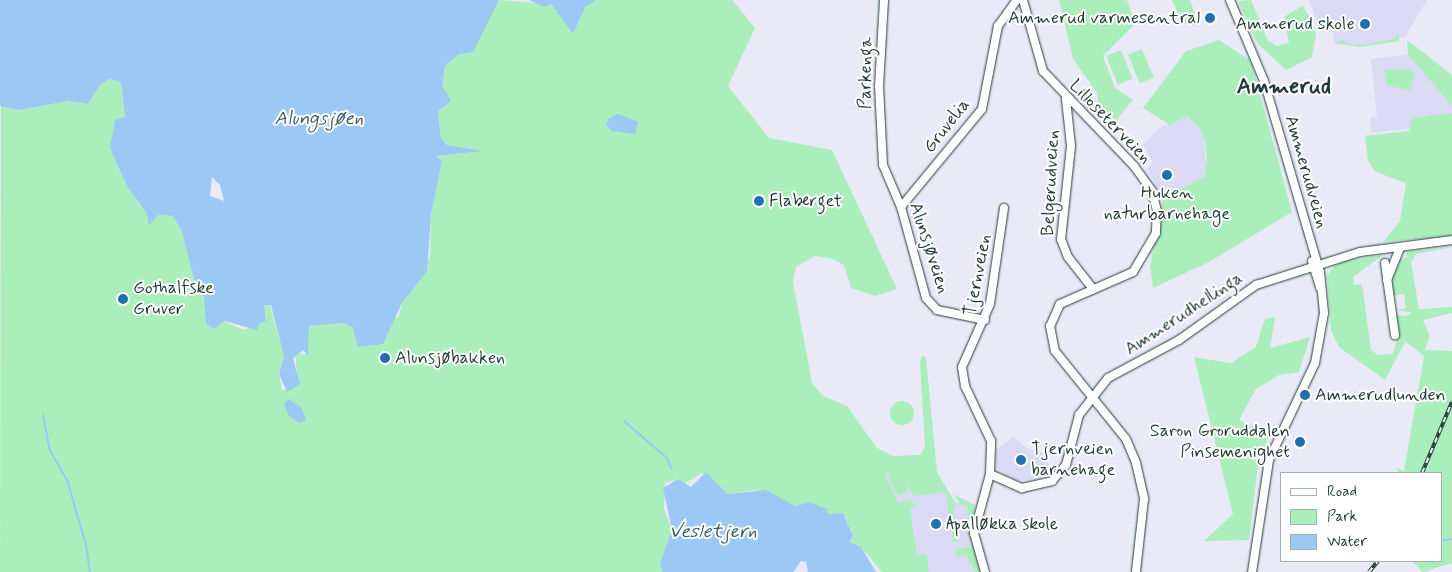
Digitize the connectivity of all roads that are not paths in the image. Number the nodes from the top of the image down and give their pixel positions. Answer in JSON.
{"nodes":[{"id":1,"x":884,"y":0,"type":"edge"},
{"id":2,"x":1017,"y":0,"type":"edge"},
{"id":3,"x":1023,"y":0,"type":"edge"},
{"id":4,"x":1230,"y":0,"type":"edge"},
{"id":5,"x":1066,"y":99,"type":"junction"},
{"id":6,"x":880,"y":146,"type":"joint"},
{"id":7,"x":901,"y":207,"type":"junction"},
{"id":8,"x":1004,"y":208,"type":"dead end"},
{"id":9,"x":1452,"y":240,"type":"edge"},
{"id":10,"x":1400,"y":247,"type":"junction"},
{"id":11,"x":1384,"y":263,"type":"dead end"},
{"id":12,"x":1315,"y":264,"type":"junction"},
{"id":13,"x":1388,"y":280,"type":"junction"},
{"id":14,"x":1093,"y":289,"type":"junction"},
{"id":15,"x":985,"y":320,"type":"junction"},
{"id":16,"x":1395,"y":335,"type":"dead end"},
{"id":17,"x":1092,"y":396,"type":"junction"},
{"id":18,"x":990,"y":474,"type":"junction"},
{"id":19,"x":985,"y":572,"type":"edge"},
{"id":20,"x":1136,"y":572,"type":"edge"},
{"id":21,"x":1252,"y":572,"type":"edge"}],
"edges":[{"from":1,"to":6,"type":"street","name":"Parkenga"},
{"from":2,"to":7,"type":"street","name":"Gruvelia"},
{"from":3,"to":5,"type":"street","name":"Lilloseterveien"},
{"from":4,"to":12,"type":"street","name":"Ammerudveien"},
{"from":5,"to":14,"type":"street","name":"Belgerudveien"},
{"from":5,"to":14,"type":"street","name":"Lilloseterveien"},
{"from":6,"to":7,"type":"street","name":"Alunsjøveien"},
{"from":7,"to":15,"type":"street","name":"Alunsjøveien"},
{"from":8,"to":15,"type":"street","name":"Tjernveien"},
{"from":9,"to":10,"type":"street","name":"Ammerudhellinga"},
{"from":10,"to":12,"type":"street","name":"Ammerudhellinga"},
{"from":10,"to":13,"type":"street"},
{"from":11,"to":13,"type":"street"},
{"from":12,"to":17,"type":"street","name":"Ammerudhellinga"},
{"from":12,"to":21,"type":"street","name":"Ammerudveien"},
{"from":13,"to":16,"type":"street"},
{"from":14,"to":17,"type":"street","name":"Lilloseterveien"},
{"from":15,"to":18,"type":"street","name":"Tjernveien"},
{"from":17,"to":18,"type":"street","name":"Ammerudhellinga"},
{"from":17,"to":20,"type":"street","name":"Lilloseterveien"},
{"from":18,"to":19,"type":"street","name":"Tjernveien"}]}
